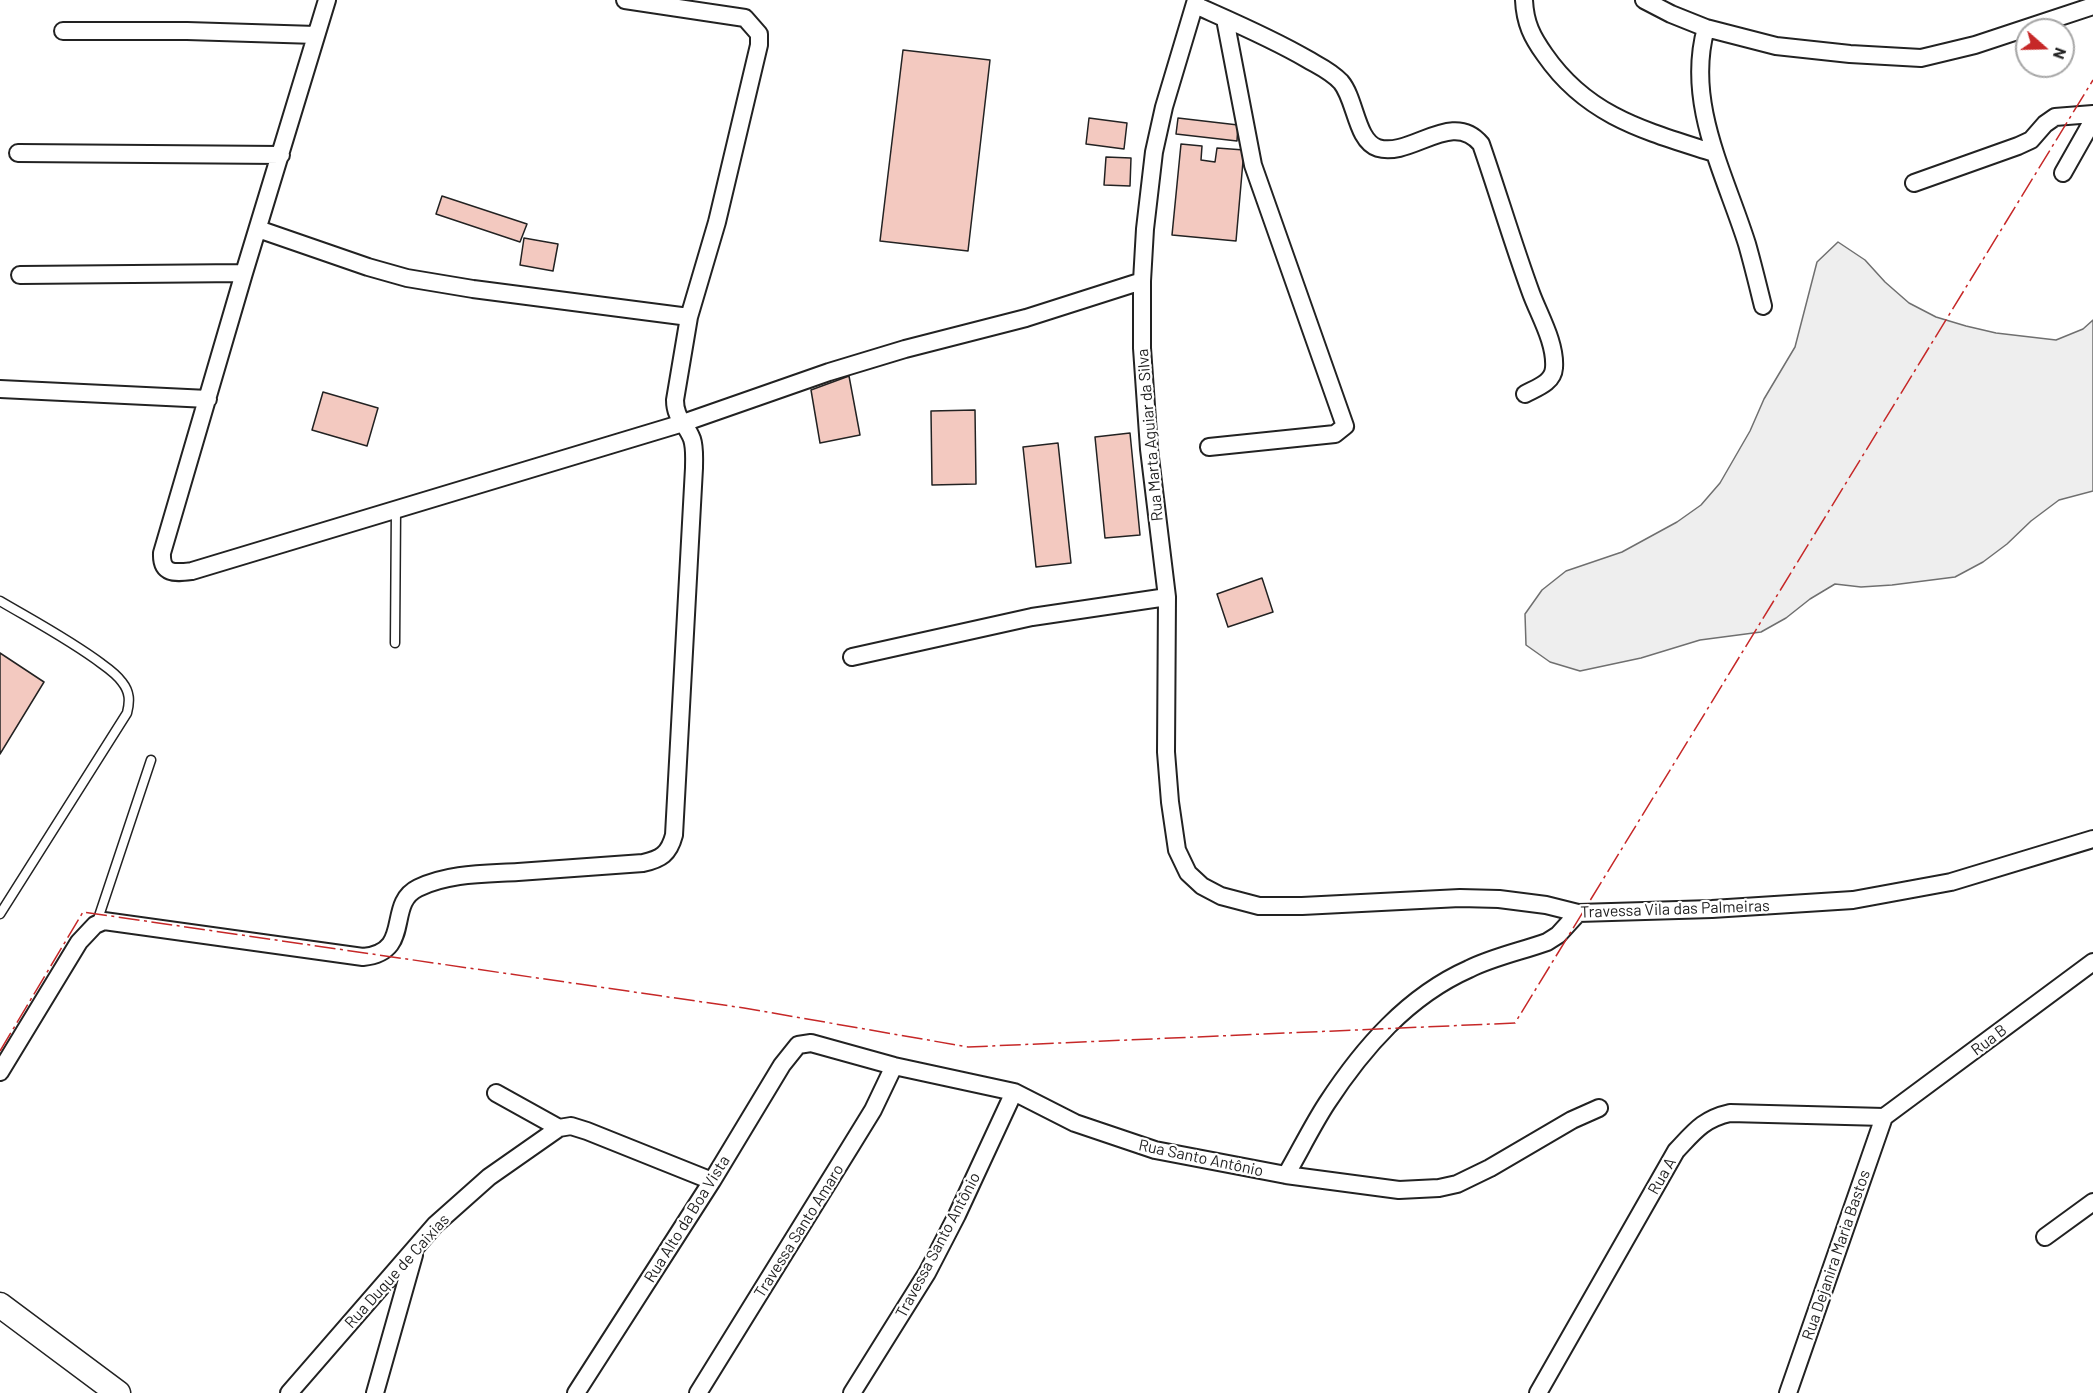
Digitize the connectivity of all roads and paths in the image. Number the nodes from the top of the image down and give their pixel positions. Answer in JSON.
{"nodes":[{"id":1,"x":327,"y":0,"type":"edge"},
{"id":2,"x":625,"y":0,"type":"edge"},
{"id":3,"x":1524,"y":0,"type":"edge"},
{"id":4,"x":1644,"y":0,"type":"edge"},
{"id":5,"x":1195,"y":3,"type":"edge"},
{"id":6,"x":2093,"y":6,"type":"edge"},
{"id":7,"x":1225,"y":19,"type":"junction"},
{"id":8,"x":1706,"y":28,"type":"junction"},
{"id":9,"x":63,"y":31,"type":"dead end"},
{"id":10,"x":316,"y":35,"type":"junction"},
{"id":11,"x":2093,"y":114,"type":"edge"},
{"id":12,"x":2093,"y":120,"type":"edge"},
{"id":13,"x":18,"y":153,"type":"dead end"},
{"id":14,"x":1714,"y":153,"type":"junction"},
{"id":15,"x":281,"y":155,"type":"junction"},
{"id":16,"x":2064,"y":173,"type":"dead end"},
{"id":17,"x":1914,"y":183,"type":"dead end"},
{"id":18,"x":258,"y":228,"type":"junction"},
{"id":19,"x":244,"y":273,"type":"junction"},
{"id":20,"x":20,"y":274,"type":"dead end"},
{"id":21,"x":1142,"y":281,"type":"junction"},
{"id":22,"x":1763,"y":306,"type":"dead end"},
{"id":23,"x":689,"y":317,"type":"junction"},
{"id":24,"x":0,"y":389,"type":"edge"},
{"id":25,"x":1525,"y":394,"type":"dead end"},
{"id":26,"x":208,"y":399,"type":"junction"},
{"id":27,"x":683,"y":423,"type":"junction"},
{"id":28,"x":1209,"y":447,"type":"dead end"},
{"id":29,"x":396,"y":509,"type":"junction"},
{"id":30,"x":1167,"y":597,"type":"junction"},
{"id":31,"x":0,"y":600,"type":"edge"},
{"id":32,"x":395,"y":643,"type":"dead end"},
{"id":33,"x":852,"y":657,"type":"dead end"},
{"id":34,"x":151,"y":760,"type":"dead end"},
{"id":35,"x":2093,"y":839,"type":"edge"},
{"id":36,"x":1188,"y":873,"type":"joint"},
{"id":37,"x":1578,"y":913,"type":"junction"},
{"id":38,"x":0,"y":914,"type":"edge"},
{"id":39,"x":95,"y":925,"type":"junction"},
{"id":40,"x":2093,"y":962,"type":"edge"},
{"id":41,"x":798,"y":1045,"type":"joint"},
{"id":42,"x":894,"y":1066,"type":"junction"},
{"id":43,"x":0,"y":1072,"type":"edge"},
{"id":44,"x":1014,"y":1092,"type":"junction"},
{"id":45,"x":496,"y":1093,"type":"dead end"},
{"id":46,"x":1599,"y":1108,"type":"dead end"},
{"id":47,"x":1884,"y":1117,"type":"junction"},
{"id":48,"x":568,"y":1127,"type":"junction"},
{"id":49,"x":1286,"y":1175,"type":"junction"},
{"id":50,"x":712,"y":1181,"type":"junction"},
{"id":51,"x":2093,"y":1202,"type":"edge"},
{"id":52,"x":2045,"y":1237,"type":"dead end"},
{"id":53,"x":416,"y":1248,"type":"junction"},
{"id":54,"x":0,"y":1305,"type":"edge"},
{"id":55,"x":118,"y":1393,"type":"edge"},
{"id":56,"x":289,"y":1393,"type":"edge"},
{"id":57,"x":375,"y":1393,"type":"edge"},
{"id":58,"x":576,"y":1393,"type":"edge"},
{"id":59,"x":698,"y":1393,"type":"edge"},
{"id":60,"x":852,"y":1393,"type":"edge"},
{"id":61,"x":1538,"y":1393,"type":"edge"},
{"id":62,"x":1788,"y":1393,"type":"edge"}],
"edges":[{"from":1,"to":10,"type":"street"},
{"from":2,"to":23,"type":"street"},
{"from":3,"to":14,"type":"street"},
{"from":4,"to":8,"type":"street"},
{"from":5,"to":7,"type":"street"},
{"from":5,"to":21,"type":"street","name":"Rua Marta Aguiar da Silva"},
{"from":6,"to":8,"type":"street"},
{"from":7,"to":25,"type":"street"},
{"from":7,"to":28,"type":"street"},
{"from":8,"to":14,"type":"street"},
{"from":9,"to":10,"type":"street"},
{"from":10,"to":15,"type":"street"},
{"from":11,"to":17,"type":"street"},
{"from":12,"to":16,"type":"street"},
{"from":13,"to":15,"type":"street"},
{"from":14,"to":22,"type":"street"},
{"from":15,"to":18,"type":"street"},
{"from":18,"to":19,"type":"street"},
{"from":18,"to":23,"type":"street"},
{"from":19,"to":20,"type":"street"},
{"from":19,"to":26,"type":"street"},
{"from":21,"to":27,"type":"street"},
{"from":21,"to":30,"type":"street","name":"Rua Marta Aguiar da Silva"},
{"from":23,"to":27,"type":"street"},
{"from":24,"to":26,"type":"street"},
{"from":26,"to":29,"type":"street"},
{"from":27,"to":29,"type":"street"},
{"from":27,"to":39,"type":"street"},
{"from":29,"to":32,"type":"lane"},
{"from":30,"to":33,"type":"street"},
{"from":30,"to":36,"type":"street","name":"Rua Marta Aguiar da Silva"},
{"from":31,"to":38,"type":"lane"},
{"from":34,"to":39,"type":"lane"},
{"from":35,"to":37,"type":"street","name":"Travessa Vila das Palmeiras"},
{"from":36,"to":37,"type":"street","name":"Travessa Vila das Palmeiras"},
{"from":37,"to":49,"type":"street"},
{"from":39,"to":43,"type":"street"},
{"from":40,"to":47,"type":"street","name":"Rua B"},
{"from":41,"to":42,"type":"street","name":"Rua Santo Antônio"},
{"from":41,"to":50,"type":"street","name":"Rua Alto da Boa Vista"},
{"from":42,"to":44,"type":"street","name":"Rua Santo Antônio"},
{"from":42,"to":59,"type":"street","name":"Travessa Santo Amaro"},
{"from":44,"to":49,"type":"street","name":"Rua Santo Antônio"},
{"from":44,"to":60,"type":"street","name":"Travessa Santo Antônio"},
{"from":45,"to":48,"type":"street"},
{"from":46,"to":49,"type":"street","name":"Rua Santo Antônio"},
{"from":47,"to":61,"type":"street","name":"Rua A"},
{"from":47,"to":62,"type":"street","name":"Rua Dejanira Maria Bastos"},
{"from":48,"to":50,"type":"street"},
{"from":48,"to":53,"type":"street","name":"Rua Duque de Caixias"},
{"from":50,"to":58,"type":"street","name":"Rua Alto da Boa Vista"},
{"from":51,"to":52,"type":"street"},
{"from":53,"to":56,"type":"street","name":"Rua Duque de Caixias"},
{"from":53,"to":57,"type":"street"},
{"from":54,"to":55,"type":"main road"}]}
